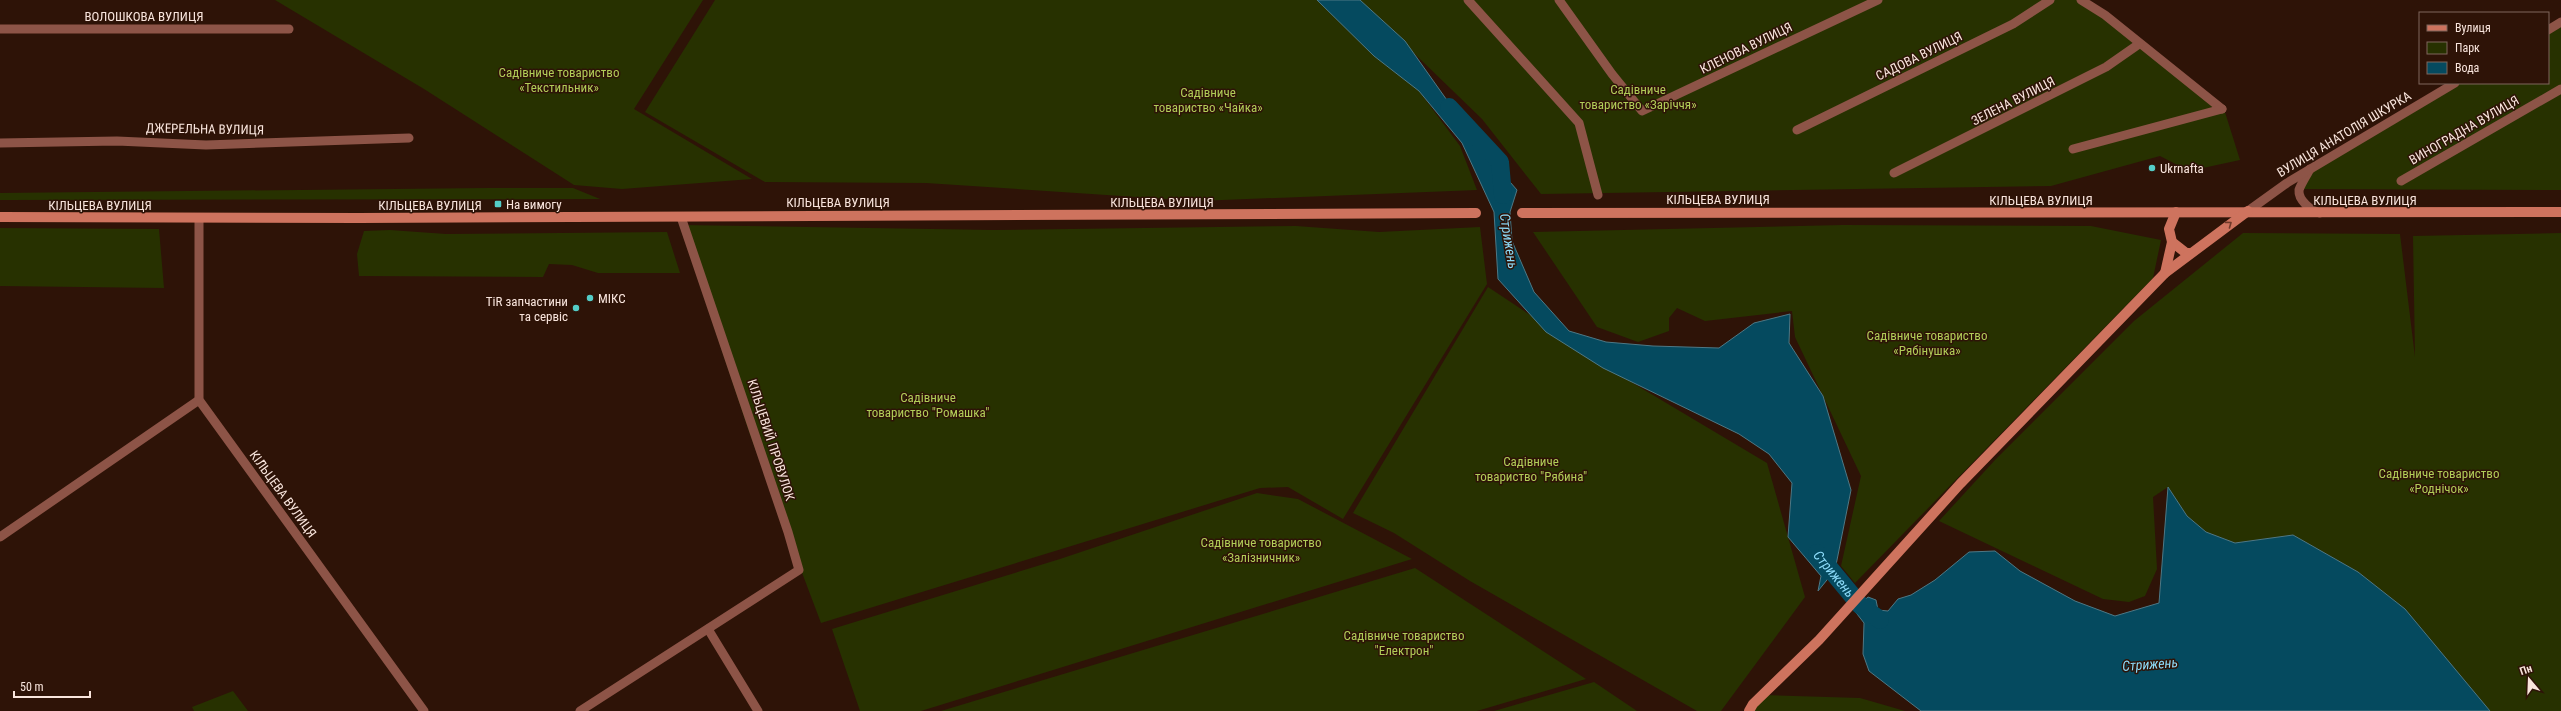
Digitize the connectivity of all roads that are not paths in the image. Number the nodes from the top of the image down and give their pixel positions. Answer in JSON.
{"nodes":[{"id":1,"x":1468,"y":0,"type":"edge"},
{"id":2,"x":1559,"y":0,"type":"edge"},
{"id":3,"x":1878,"y":0,"type":"edge"},
{"id":4,"x":2050,"y":0,"type":"edge"},
{"id":5,"x":2081,"y":0,"type":"edge"},
{"id":6,"x":2561,"y":22,"type":"edge"},
{"id":7,"x":0,"y":29,"type":"edge"},
{"id":8,"x":289,"y":29,"type":"dead end"},
{"id":9,"x":2549,"y":29,"type":"edge"},
{"id":10,"x":2139,"y":44,"type":"junction"},
{"id":11,"x":2453,"y":84,"type":"edge"},
{"id":12,"x":2561,"y":89,"type":"edge"},
{"id":13,"x":1796,"y":130,"type":"dead end"},
{"id":14,"x":409,"y":138,"type":"dead end"},
{"id":15,"x":0,"y":143,"type":"edge"},
{"id":16,"x":2073,"y":149,"type":"dead end"},
{"id":17,"x":2310,"y":169,"type":"junction"},
{"id":18,"x":1894,"y":173,"type":"dead end"},
{"id":19,"x":2401,"y":181,"type":"dead end"},
{"id":20,"x":1598,"y":195,"type":"dead end"},
{"id":21,"x":2248,"y":211,"type":"junction"},
{"id":22,"x":2176,"y":212,"type":"junction"},
{"id":23,"x":2561,"y":212,"type":"edge"},
{"id":24,"x":1476,"y":213,"type":"dead end"},
{"id":25,"x":1522,"y":213,"type":"dead end"},
{"id":26,"x":2327,"y":213,"type":"junction"},
{"id":27,"x":0,"y":217,"type":"edge"},
{"id":28,"x":681,"y":217,"type":"junction"},
{"id":29,"x":200,"y":218,"type":"junction"},
{"id":30,"x":2172,"y":242,"type":"junction"},
{"id":31,"x":2189,"y":253,"type":"junction"},
{"id":32,"x":2166,"y":273,"type":"junction"},
{"id":33,"x":199,"y":400,"type":"junction"},
{"id":34,"x":0,"y":537,"type":"edge"},
{"id":35,"x":708,"y":629,"type":"junction"},
{"id":36,"x":424,"y":711,"type":"edge"},
{"id":37,"x":580,"y":711,"type":"edge"},
{"id":38,"x":758,"y":711,"type":"edge"},
{"id":39,"x":1749,"y":711,"type":"edge"}],
"edges":[{"from":1,"to":20,"type":"street"},
{"from":2,"to":3,"type":"street","name":"КЛЕНОВА ВУЛИЦЯ"},
{"from":4,"to":13,"type":"street","name":"САДОВА ВУЛИЦЯ"},
{"from":5,"to":10,"type":"street"},
{"from":6,"to":9,"type":"street"},
{"from":7,"to":8,"type":"street","name":"ВОЛОШКОВА ВУЛИЦЯ"},
{"from":10,"to":16,"type":"street"},
{"from":10,"to":18,"type":"street","name":"ЗЕЛЕНА ВУЛИЦЯ"},
{"from":11,"to":17,"type":"street","name":"ВУЛИЦЯ АНАТОЛІЯ ШКУРКА"},
{"from":12,"to":19,"type":"street","name":"ВИНОГРАДНА ВУЛИЦЯ"},
{"from":14,"to":15,"type":"street","name":"ДЖЕРЕЛЬНА ВУЛИЦЯ"},
{"from":17,"to":21,"type":"street","name":"ВУЛИЦЯ АНАТОЛІЯ ШКУРКА"},
{"from":17,"to":26,"type":"street"},
{"from":21,"to":22,"type":"main road","name":"КІЛЬЦЕВА ВУЛИЦЯ"},
{"from":21,"to":26,"type":"main road","name":"КІЛЬЦЕВА ВУЛИЦЯ"},
{"from":31,"to":21,"type":"main road","one_way":true},
{"from":22,"to":25,"type":"main road","name":"КІЛЬЦЕВА ВУЛИЦЯ"},
{"from":22,"to":30,"type":"main road"},
{"from":23,"to":26,"type":"main road","name":"КІЛЬЦЕВА ВУЛИЦЯ"},
{"from":24,"to":28,"type":"main road","name":"КІЛЬЦЕВА ВУЛИЦЯ"},
{"from":27,"to":29,"type":"main road","name":"КІЛЬЦЕВА ВУЛИЦЯ"},
{"from":28,"to":29,"type":"main road","name":"КІЛЬЦЕВА ВУЛИЦЯ"},
{"from":28,"to":35,"type":"street","name":"КІЛЬЦЕВИЙ ПРОВУЛОК"},
{"from":29,"to":33,"type":"street"},
{"from":30,"to":31,"type":"main road"},
{"from":30,"to":32,"type":"main road"},
{"from":31,"to":32,"type":"main road"},
{"from":32,"to":39,"type":"main road"},
{"from":33,"to":34,"type":"street"},
{"from":33,"to":36,"type":"street","name":"КІЛЬЦЕВА ВУЛИЦЯ"},
{"from":35,"to":37,"type":"street","name":"КІЛЬЦЕВИЙ ПРОВУЛОК"},
{"from":35,"to":38,"type":"street"}]}
